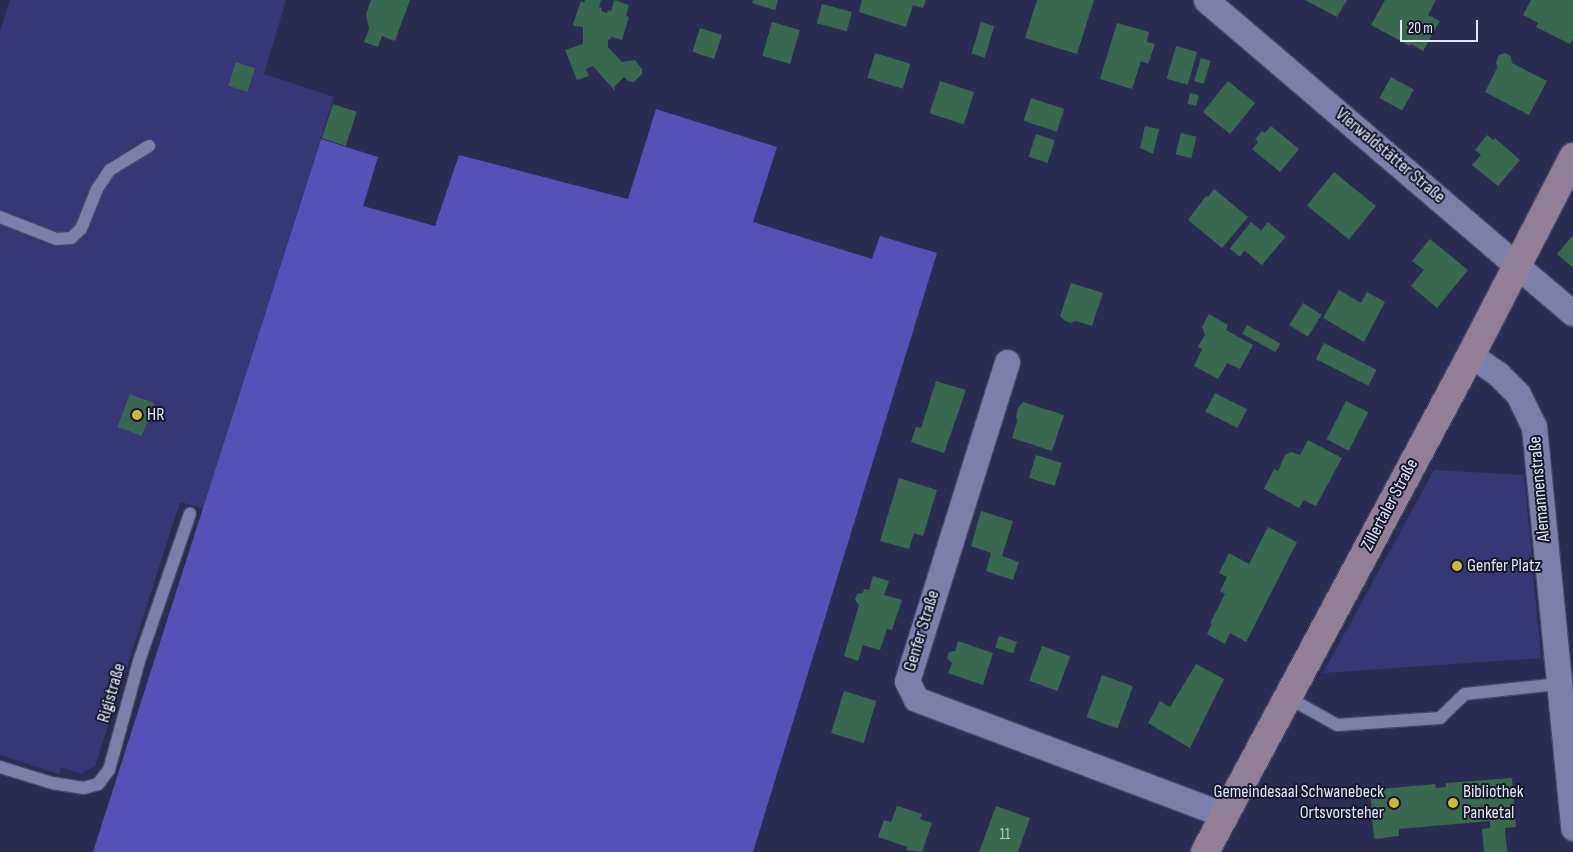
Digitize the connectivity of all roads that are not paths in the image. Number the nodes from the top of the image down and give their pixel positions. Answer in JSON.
{"nodes":[{"id":1,"x":1206,"y":0,"type":"edge"},
{"id":2,"x":149,"y":146,"type":"dead end"},
{"id":3,"x":1573,"y":157,"type":"edge"},
{"id":4,"x":0,"y":217,"type":"edge"},
{"id":5,"x":1517,"y":264,"type":"junction"},
{"id":6,"x":1573,"y":312,"type":"edge"},
{"id":7,"x":1470,"y":355,"type":"junction"},
{"id":8,"x":1007,"y":362,"type":"dead end"},
{"id":9,"x":190,"y":514,"type":"dead end"},
{"id":10,"x":1559,"y":684,"type":"junction"},
{"id":11,"x":1287,"y":697,"type":"junction"},
{"id":12,"x":0,"y":767,"type":"edge"},
{"id":13,"x":1225,"y":815,"type":"junction"},
{"id":14,"x":1573,"y":828,"type":"edge"},
{"id":15,"x":1205,"y":852,"type":"edge"}],
"edges":[{"from":1,"to":5,"type":"street","name":"Vierwaldstätter Straße"},
{"from":2,"to":4,"type":"lane"},
{"from":3,"to":5,"type":"street","name":"Zillertaler Straße"},
{"from":5,"to":6,"type":"street","name":"Vierwaldstätter Straße"},
{"from":5,"to":7,"type":"street","name":"Zillertaler Straße"},
{"from":7,"to":10,"type":"street","name":"Alemannenstraße"},
{"from":7,"to":11,"type":"street","name":"Zillertaler Straße"},
{"from":8,"to":13,"type":"street","name":"Genfer Straße"},
{"from":9,"to":12,"type":"lane","name":"Rigistraße"},
{"from":10,"to":11,"type":"lane"},
{"from":10,"to":14,"type":"street","name":"Alemannenstraße"},
{"from":11,"to":13,"type":"street","name":"Zillertaler Straße"},
{"from":13,"to":15,"type":"street","name":"Zillertaler Straße"}]}
